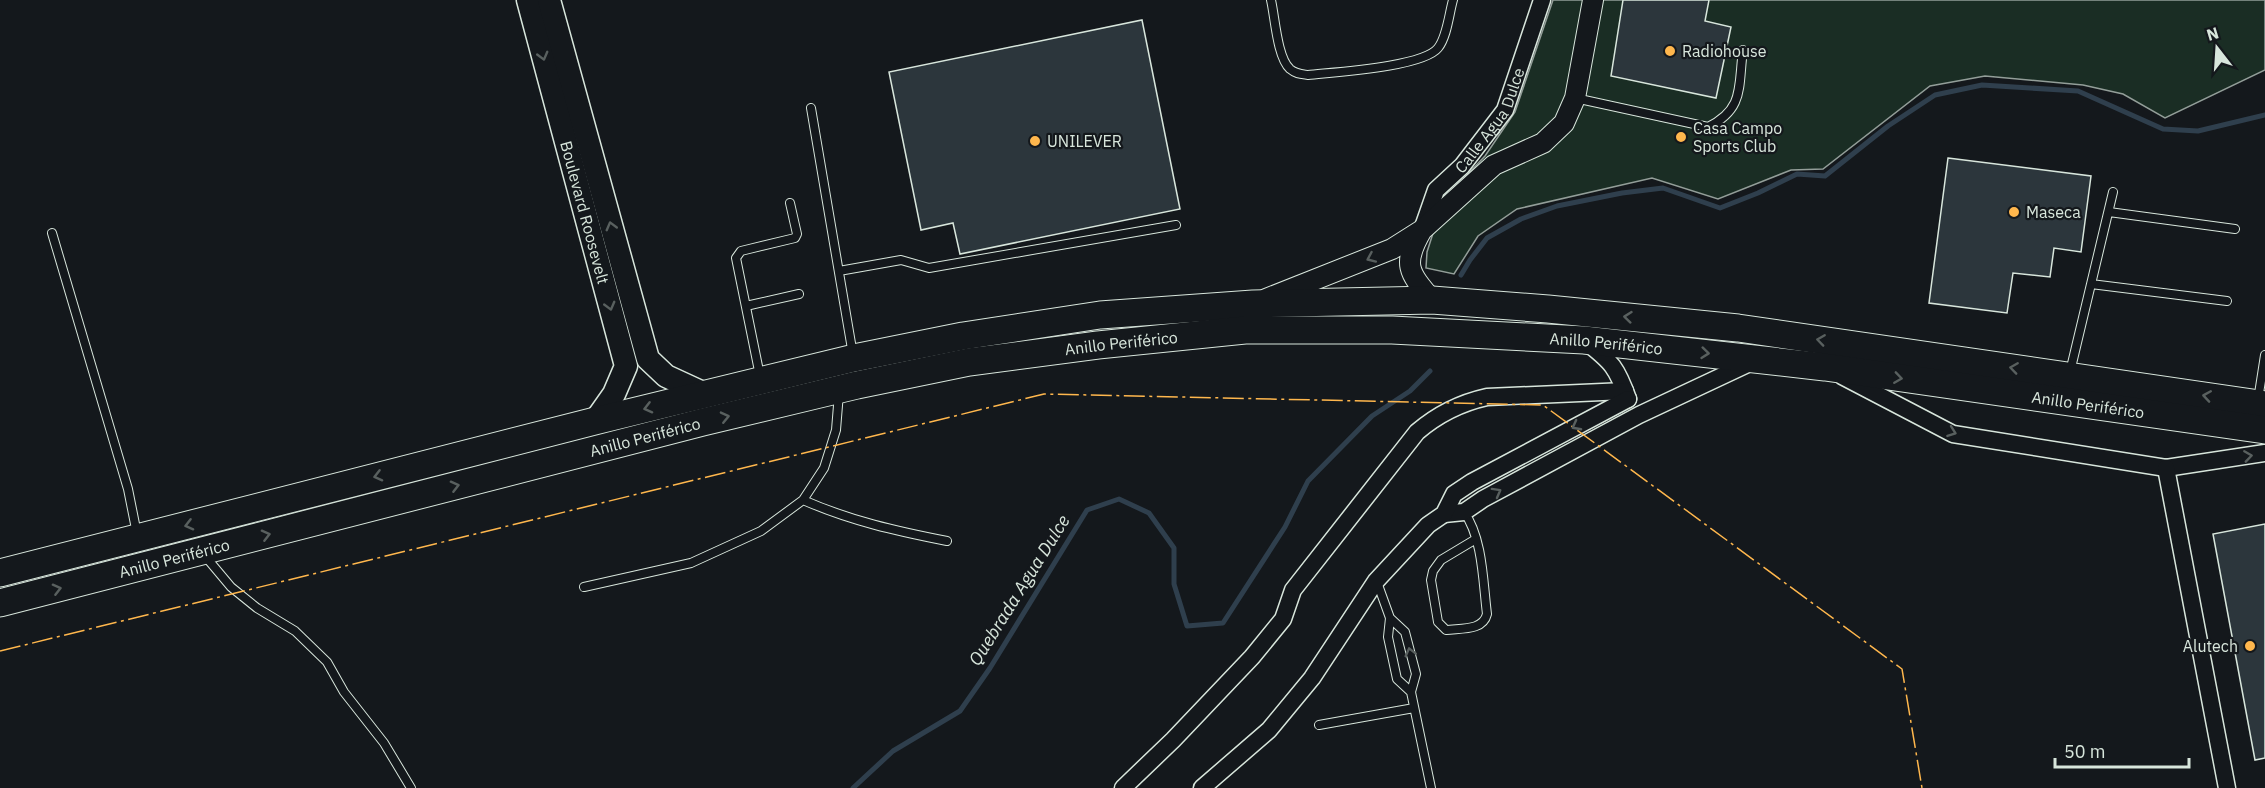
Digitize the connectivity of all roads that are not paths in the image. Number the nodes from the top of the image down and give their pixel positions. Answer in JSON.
{"nodes":[{"id":1,"x":528,"y":0,"type":"edge"},
{"id":2,"x":549,"y":0,"type":"edge"},
{"id":3,"x":1271,"y":0,"type":"edge"},
{"id":4,"x":1453,"y":0,"type":"edge"},
{"id":5,"x":1542,"y":0,"type":"edge"},
{"id":6,"x":1593,"y":0,"type":"edge"},
{"id":7,"x":1743,"y":50,"type":"dead end"},
{"id":8,"x":1575,"y":98,"type":"junction"},
{"id":9,"x":811,"y":108,"type":"dead end"},
{"id":10,"x":2113,"y":192,"type":"dead end"},
{"id":11,"x":790,"y":203,"type":"dead end"},
{"id":12,"x":2109,"y":212,"type":"junction"},
{"id":13,"x":1176,"y":225,"type":"dead end"},
{"id":14,"x":2235,"y":229,"type":"dead end"},
{"id":15,"x":1422,"y":230,"type":"junction"},
{"id":16,"x":52,"y":234,"type":"dead end"},
{"id":17,"x":839,"y":271,"type":"junction"},
{"id":18,"x":2091,"y":284,"type":"junction"},
{"id":19,"x":799,"y":294,"type":"dead end"},
{"id":20,"x":1432,"y":300,"type":"junction"},
{"id":21,"x":2227,"y":301,"type":"dead end"},
{"id":22,"x":1253,"y":304,"type":"junction"},
{"id":23,"x":746,"y":306,"type":"junction"},
{"id":24,"x":1584,"y":340,"type":"junction"},
{"id":25,"x":2265,"y":355,"type":"edge"},
{"id":26,"x":854,"y":358,"type":"junction"},
{"id":27,"x":648,"y":359,"type":"junction"},
{"id":28,"x":1757,"y":359,"type":"junction"},
{"id":29,"x":626,"y":366,"type":"junction"},
{"id":30,"x":1825,"y":367,"type":"junction"},
{"id":31,"x":2069,"y":375,"type":"junction"},
{"id":32,"x":761,"y":380,"type":"junction"},
{"id":33,"x":839,"y":390,"type":"junction"},
{"id":34,"x":705,"y":394,"type":"junction"},
{"id":35,"x":1626,"y":395,"type":"junction"},
{"id":36,"x":2261,"y":404,"type":"edge"},
{"id":37,"x":1639,"y":415,"type":"junction"},
{"id":38,"x":595,"y":421,"type":"junction"},
{"id":39,"x":2265,"y":430,"type":"edge"},
{"id":40,"x":2265,"y":453,"type":"edge"},
{"id":41,"x":2166,"y":468,"type":"junction"},
{"id":42,"x":803,"y":500,"type":"junction"},
{"id":43,"x":1464,"y":512,"type":"junction"},
{"id":44,"x":1444,"y":514,"type":"junction"},
{"id":45,"x":138,"y":538,"type":"junction"},
{"id":46,"x":1476,"y":539,"type":"junction"},
{"id":47,"x":947,"y":541,"type":"dead end"},
{"id":48,"x":202,"y":551,"type":"junction"},
{"id":49,"x":0,"y":573,"type":"edge"},
{"id":50,"x":1377,"y":581,"type":"junction"},
{"id":51,"x":584,"y":587,"type":"dead end"},
{"id":52,"x":0,"y":603,"type":"edge"},
{"id":53,"x":1390,"y":618,"type":"junction"},
{"id":54,"x":1411,"y":692,"type":"junction"},
{"id":55,"x":1414,"y":708,"type":"junction"},
{"id":56,"x":1319,"y":725,"type":"dead end"},
{"id":57,"x":411,"y":788,"type":"edge"},
{"id":58,"x":1122,"y":788,"type":"edge"},
{"id":59,"x":1202,"y":788,"type":"edge"},
{"id":60,"x":1431,"y":788,"type":"edge"},
{"id":61,"x":2227,"y":788,"type":"edge"}],
"edges":[{"from":1,"to":29,"type":"main road","name":"Boulevard Roosevelt","one_way":true},
{"from":27,"to":2,"type":"main road","name":"Boulevard Roosevelt","one_way":true},
{"from":3,"to":4,"type":"lane"},
{"from":5,"to":15,"type":"street","name":"Calle Agua Dulce"},
{"from":6,"to":8,"type":"street"},
{"from":7,"to":8,"type":"lane"},
{"from":8,"to":15,"type":"street"},
{"from":9,"to":17,"type":"lane"},
{"from":10,"to":12,"type":"lane"},
{"from":11,"to":23,"type":"lane"},
{"from":12,"to":14,"type":"lane"},
{"from":12,"to":18,"type":"lane"},
{"from":13,"to":17,"type":"lane"},
{"from":15,"to":20,"type":"street","name":"Calle Agua Dulce"},
{"from":15,"to":22,"type":"street","one_way":true},
{"from":16,"to":45,"type":"lane"},
{"from":17,"to":26,"type":"lane"},
{"from":18,"to":21,"type":"lane"},
{"from":18,"to":31,"type":"lane"},
{"from":19,"to":23,"type":"lane"},
{"from":20,"to":22,"type":"highway","name":"Anillo Periférico"},
{"from":31,"to":20,"type":"highway","name":"Anillo Periférico","one_way":true},
{"from":22,"to":26,"type":"highway","name":"Anillo Periférico"},
{"from":23,"to":32,"type":"lane"},
{"from":24,"to":28,"type":"highway","name":"Anillo Periférico","one_way":true},
{"from":24,"to":33,"type":"highway","name":"Anillo Periférico"},
{"from":24,"to":35,"type":"street"},
{"from":25,"to":36,"type":"lane"},
{"from":26,"to":32,"type":"highway","name":"Anillo Periférico"},
{"from":27,"to":29,"type":"main road"},
{"from":27,"to":34,"type":"main road"},
{"from":28,"to":30,"type":"highway","name":"Anillo Periférico"},
{"from":28,"to":37,"type":"street"},
{"from":29,"to":38,"type":"main road"},
{"from":30,"to":39,"type":"highway","name":"Anillo Periférico","one_way":true},
{"from":30,"to":41,"type":"street","one_way":true},
{"from":36,"to":31,"type":"highway","name":"Anillo Periférico","one_way":true},
{"from":32,"to":34,"type":"highway","name":"Anillo Periférico"},
{"from":33,"to":42,"type":"lane"},
{"from":48,"to":33,"type":"highway","name":"Anillo Periférico","one_way":true},
{"from":34,"to":38,"type":"highway","name":"Anillo Periférico","one_way":true},
{"from":35,"to":37,"type":"street"},
{"from":35,"to":44,"type":"street","one_way":true},
{"from":35,"to":58,"type":"street"},
{"from":43,"to":37,"type":"street","one_way":true},
{"from":38,"to":45,"type":"highway","name":"Anillo Periférico","one_way":true},
{"from":41,"to":40,"type":"street","one_way":true},
{"from":41,"to":61,"type":"street"},
{"from":42,"to":47,"type":"lane"},
{"from":42,"to":51,"type":"lane"},
{"from":43,"to":44,"type":"street"},
{"from":43,"to":46,"type":"lane"},
{"from":44,"to":50,"type":"street"},
{"from":45,"to":49,"type":"highway","name":"Anillo Periférico"},
{"from":46,"to":46,"type":"lane"},
{"from":52,"to":48,"type":"highway","name":"Anillo Periférico","one_way":true},
{"from":48,"to":57,"type":"lane"},
{"from":50,"to":53,"type":"lane"},
{"from":50,"to":59,"type":"street"},
{"from":53,"to":54,"type":"lane"},
{"from":54,"to":53,"type":"lane","one_way":true},
{"from":54,"to":55,"type":"lane"},
{"from":55,"to":56,"type":"lane"},
{"from":55,"to":60,"type":"lane"}]}
